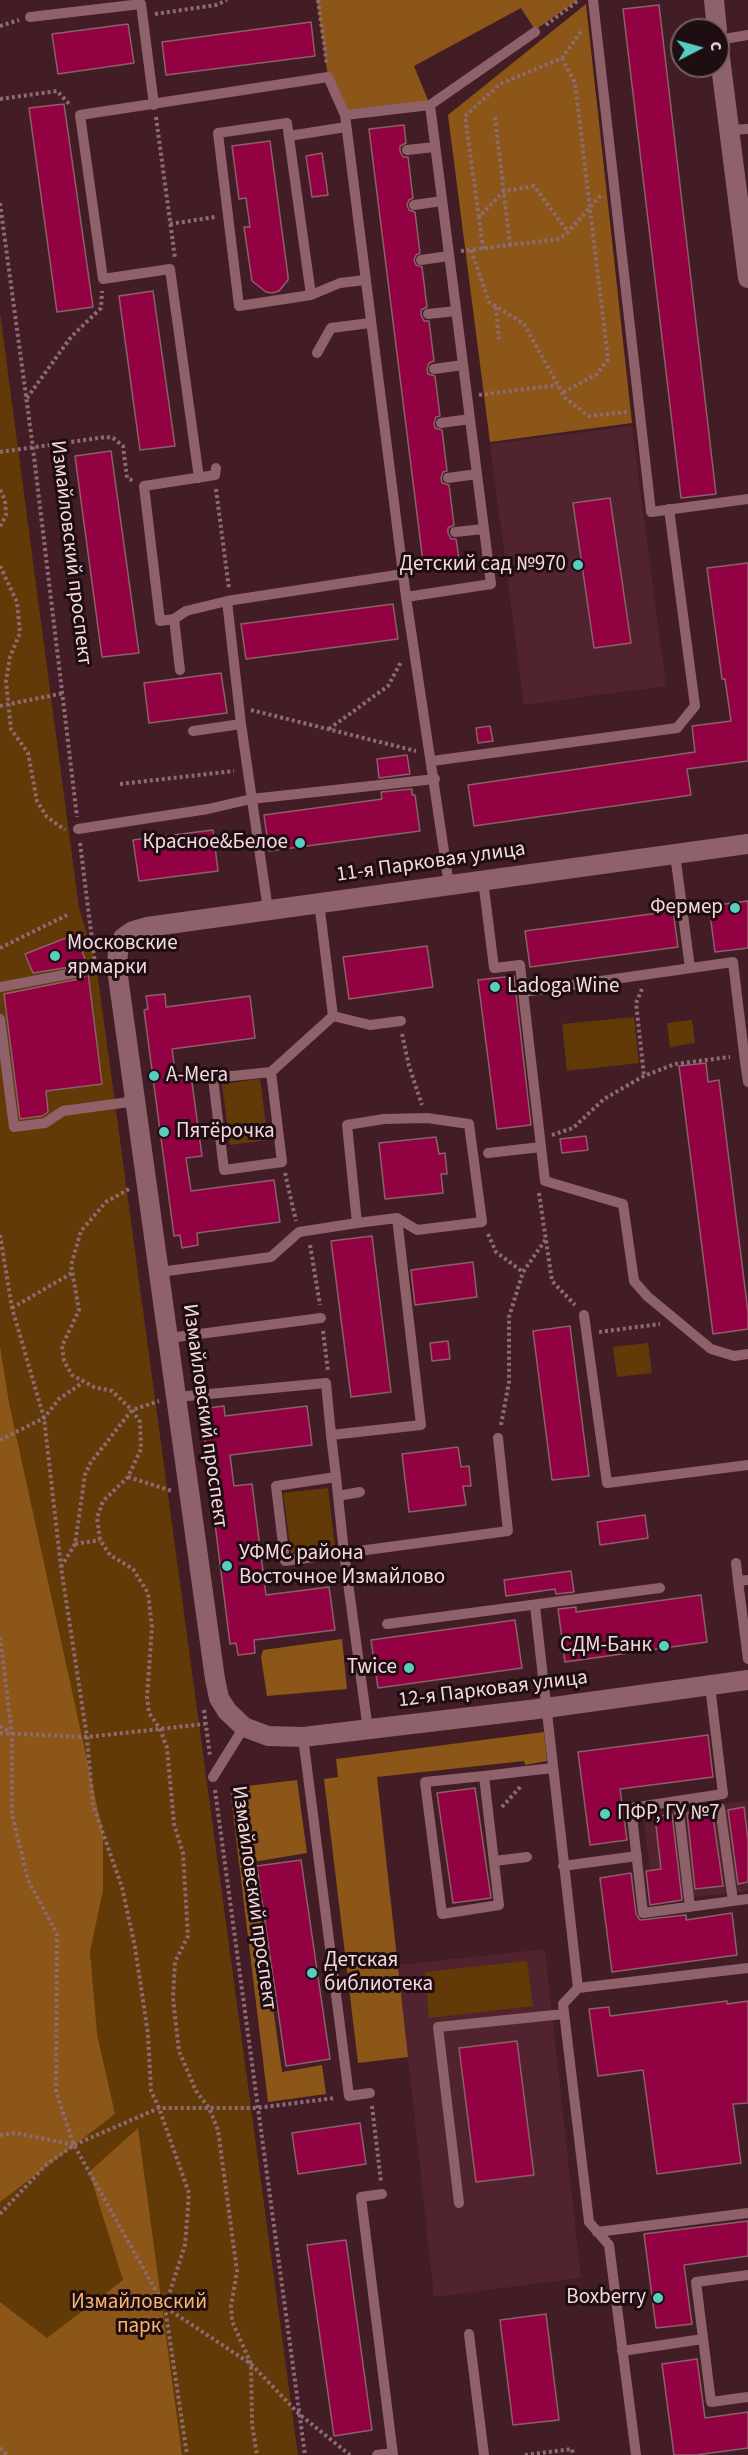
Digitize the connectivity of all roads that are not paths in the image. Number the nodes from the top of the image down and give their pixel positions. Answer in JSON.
{"nodes":[{"id":1,"x":593,"y":0,"type":"edge"},
{"id":2,"x":714,"y":0,"type":"edge"},
{"id":3,"x":30,"y":17,"type":"dead end"},
{"id":4,"x":716,"y":18,"type":"edge"},
{"id":5,"x":535,"y":32,"type":"road end"},
{"id":6,"x":748,"y":35,"type":"edge"},
{"id":7,"x":730,"y":39,"type":"edge"},
{"id":8,"x":727,"y":78,"type":"edge"},
{"id":9,"x":154,"y":105,"type":"junction"},
{"id":10,"x":430,"y":105,"type":"junction"},
{"id":11,"x":346,"y":121,"type":"junction"},
{"id":12,"x":739,"y":129,"type":"edge"},
{"id":13,"x":289,"y":136,"type":"junction"},
{"id":14,"x":435,"y":147,"type":"junction"},
{"id":15,"x":407,"y":150,"type":"dead end"},
{"id":16,"x":442,"y":201,"type":"junction"},
{"id":17,"x":414,"y":205,"type":"dead end"},
{"id":18,"x":449,"y":255,"type":"junction"},
{"id":19,"x":421,"y":260,"type":"dead end"},
{"id":20,"x":748,"y":279,"type":"edge"},
{"id":21,"x":365,"y":280,"type":"junction"},
{"id":22,"x":311,"y":295,"type":"junction"},
{"id":23,"x":456,"y":311,"type":"junction"},
{"id":24,"x":428,"y":314,"type":"dead end"},
{"id":25,"x":370,"y":323,"type":"junction"},
{"id":26,"x":317,"y":353,"type":"dead end"},
{"id":27,"x":463,"y":365,"type":"junction"},
{"id":28,"x":435,"y":369,"type":"dead end"},
{"id":29,"x":470,"y":420,"type":"junction"},
{"id":30,"x":441,"y":423,"type":"dead end"},
{"id":31,"x":215,"y":472,"type":"road end"},
{"id":32,"x":477,"y":474,"type":"junction"},
{"id":33,"x":199,"y":478,"type":"junction"},
{"id":34,"x":448,"y":478,"type":"dead end"},
{"id":35,"x":748,"y":499,"type":"edge"},
{"id":36,"x":669,"y":509,"type":"junction"},
{"id":37,"x":484,"y":529,"type":"junction"},
{"id":38,"x":455,"y":532,"type":"dead end"},
{"id":39,"x":403,"y":574,"type":"junction"},
{"id":40,"x":406,"y":597,"type":"junction"},
{"id":41,"x":226,"y":601,"type":"junction"},
{"id":42,"x":174,"y":619,"type":"junction"},
{"id":43,"x":180,"y":670,"type":"dead end"},
{"id":44,"x":241,"y":724,"type":"junction"},
{"id":45,"x":193,"y":731,"type":"dead end"},
{"id":46,"x":431,"y":758,"type":"junction"},
{"id":47,"x":435,"y":779,"type":"junction"},
{"id":48,"x":251,"y":799,"type":"junction"},
{"id":49,"x":78,"y":829,"type":"road end"},
{"id":50,"x":748,"y":844,"type":"edge"},
{"id":51,"x":675,"y":854,"type":"junction"},
{"id":52,"x":483,"y":880,"type":"junction"},
{"id":53,"x":449,"y":885,"type":"junction"},
{"id":54,"x":319,"y":903,"type":"junction"},
{"id":55,"x":268,"y":910,"type":"junction"},
{"id":56,"x":123,"y":938,"type":"joint"},
{"id":57,"x":690,"y":968,"type":"junction"},
{"id":58,"x":80,"y":972,"type":"dead end"},
{"id":59,"x":0,"y":987,"type":"edge"},
{"id":60,"x":524,"y":992,"type":"junction"},
{"id":61,"x":333,"y":1016,"type":"junction"},
{"id":62,"x":0,"y":1019,"type":"edge"},
{"id":63,"x":401,"y":1021,"type":"road end"},
{"id":64,"x":746,"y":1060,"type":"edge"},
{"id":65,"x":271,"y":1072,"type":"junction"},
{"id":66,"x":748,"y":1082,"type":"edge"},
{"id":67,"x":136,"y":1101,"type":"junction"},
{"id":68,"x":540,"y":1143,"type":"junction"},
{"id":69,"x":488,"y":1153,"type":"dead end"},
{"id":70,"x":397,"y":1218,"type":"junction"},
{"id":71,"x":357,"y":1222,"type":"junction"},
{"id":72,"x":160,"y":1272,"type":"junction"},
{"id":73,"x":584,"y":1315,"type":"road end"},
{"id":74,"x":321,"y":1318,"type":"road end"},
{"id":75,"x":169,"y":1338,"type":"junction"},
{"id":76,"x":748,"y":1354,"type":"edge"},
{"id":77,"x":177,"y":1397,"type":"junction"},
{"id":78,"x":331,"y":1435,"type":"junction"},
{"id":79,"x":498,"y":1438,"type":"road end"},
{"id":80,"x":748,"y":1465,"type":"edge"},
{"id":81,"x":336,"y":1477,"type":"junction"},
{"id":82,"x":360,"y":1492,"type":"dead end"},
{"id":83,"x":338,"y":1496,"type":"junction"},
{"id":84,"x":344,"y":1553,"type":"junction"},
{"id":85,"x":736,"y":1563,"type":"dead end"},
{"id":86,"x":743,"y":1581,"type":"edge"},
{"id":87,"x":660,"y":1588,"type":"dead end"},
{"id":88,"x":535,"y":1606,"type":"junction"},
{"id":89,"x":387,"y":1624,"type":"dead end"},
{"id":90,"x":748,"y":1659,"type":"edge"},
{"id":91,"x":748,"y":1680,"type":"edge"},
{"id":92,"x":710,"y":1686,"type":"junction"},
{"id":93,"x":546,"y":1708,"type":"junction"},
{"id":94,"x":244,"y":1727,"type":"junction"},
{"id":95,"x":368,"y":1730,"type":"junction"},
{"id":96,"x":303,"y":1737,"type":"junction"},
{"id":97,"x":553,"y":1768,"type":"junction"},
{"id":98,"x":484,"y":1776,"type":"junction"},
{"id":99,"x":213,"y":1778,"type":"road end"},
{"id":100,"x":720,"y":1808,"type":"dead end"},
{"id":101,"x":679,"y":1813,"type":"dead end"},
{"id":102,"x":637,"y":1856,"type":"junction"},
{"id":103,"x":527,"y":1857,"type":"dead end"},
{"id":104,"x":494,"y":1861,"type":"junction"},
{"id":105,"x":563,"y":1866,"type":"junction"},
{"id":106,"x":748,"y":1899,"type":"edge"},
{"id":107,"x":733,"y":1901,"type":"junction"},
{"id":108,"x":690,"y":1907,"type":"junction"},
{"id":109,"x":748,"y":1968,"type":"edge"},
{"id":110,"x":579,"y":1988,"type":"junction"},
{"id":111,"x":564,"y":2014,"type":"junction"},
{"id":112,"x":370,"y":2093,"type":"road end"},
{"id":113,"x":382,"y":2194,"type":"road end"},
{"id":114,"x":459,"y":2203,"type":"dead end"},
{"id":115,"x":748,"y":2213,"type":"edge"},
{"id":116,"x":597,"y":2232,"type":"junction"},
{"id":117,"x":748,"y":2275,"type":"edge"},
{"id":118,"x":469,"y":2334,"type":"dead end"},
{"id":119,"x":703,"y":2339,"type":"junction"},
{"id":120,"x":622,"y":2351,"type":"junction"},
{"id":121,"x":748,"y":2397,"type":"edge"},
{"id":122,"x":393,"y":2454,"type":"edge"},
{"id":123,"x":377,"y":2455,"type":"edge"},
{"id":124,"x":484,"y":2455,"type":"edge"},
{"id":125,"x":636,"y":2455,"type":"edge"}],
"edges":[{"from":1,"to":36,"type":"lane"},
{"from":2,"to":4,"type":"street"},
{"from":3,"to":9,"type":"lane"},
{"from":5,"to":10,"type":"lane"},
{"from":6,"to":7,"type":"lane"},
{"from":8,"to":12,"type":"street"},
{"from":9,"to":11,"type":"lane"},
{"from":9,"to":33,"type":"lane"},
{"from":10,"to":11,"type":"lane"},
{"from":10,"to":14,"type":"lane"},
{"from":11,"to":13,"type":"lane"},
{"from":11,"to":21,"type":"lane"},
{"from":12,"to":20,"type":"street"},
{"from":13,"to":22,"type":"lane"},
{"from":13,"to":22,"type":"lane"},
{"from":14,"to":15,"type":"lane"},
{"from":14,"to":16,"type":"lane"},
{"from":16,"to":17,"type":"lane"},
{"from":16,"to":18,"type":"lane"},
{"from":18,"to":19,"type":"lane"},
{"from":18,"to":23,"type":"lane"},
{"from":21,"to":22,"type":"lane"},
{"from":21,"to":25,"type":"lane"},
{"from":23,"to":24,"type":"lane"},
{"from":23,"to":27,"type":"lane"},
{"from":25,"to":26,"type":"lane"},
{"from":25,"to":39,"type":"lane"},
{"from":27,"to":28,"type":"lane"},
{"from":27,"to":29,"type":"lane"},
{"from":29,"to":30,"type":"lane"},
{"from":29,"to":32,"type":"lane"},
{"from":31,"to":33,"type":"lane"},
{"from":32,"to":34,"type":"lane"},
{"from":32,"to":37,"type":"lane"},
{"from":33,"to":42,"type":"lane"},
{"from":35,"to":36,"type":"lane"},
{"from":36,"to":46,"type":"lane"},
{"from":37,"to":38,"type":"lane"},
{"from":37,"to":40,"type":"lane"},
{"from":39,"to":40,"type":"lane"},
{"from":39,"to":41,"type":"lane"},
{"from":40,"to":46,"type":"lane"},
{"from":41,"to":42,"type":"lane"},
{"from":41,"to":44,"type":"lane"},
{"from":42,"to":43,"type":"lane"},
{"from":44,"to":45,"type":"lane"},
{"from":44,"to":48,"type":"lane"},
{"from":46,"to":47,"type":"lane"},
{"from":47,"to":48,"type":"lane"},
{"from":47,"to":53,"type":"lane"},
{"from":48,"to":49,"type":"lane"},
{"from":48,"to":55,"type":"lane"},
{"from":50,"to":51,"type":"street","name":"11-я Парковая улица"},
{"from":51,"to":52,"type":"street","name":"11-я Парковая улица"},
{"from":51,"to":57,"type":"lane"},
{"from":52,"to":53,"type":"street","name":"11-я Парковая улица"},
{"from":52,"to":60,"type":"lane"},
{"from":53,"to":54,"type":"street","name":"11-я Парковая улица"},
{"from":54,"to":55,"type":"street","name":"11-я Парковая улица"},
{"from":54,"to":61,"type":"lane"},
{"from":55,"to":56,"type":"street","name":"11-я Парковая улица"},
{"from":56,"to":67,"type":"street","name":"Измайловский проспект"},
{"from":57,"to":60,"type":"lane"},
{"from":57,"to":64,"type":"lane"},
{"from":58,"to":59,"type":"lane"},
{"from":60,"to":68,"type":"lane"},
{"from":61,"to":63,"type":"lane"},
{"from":61,"to":65,"type":"lane"},
{"from":62,"to":67,"type":"lane"},
{"from":64,"to":66,"type":"lane"},
{"from":65,"to":65,"type":"lane"},
{"from":67,"to":72,"type":"street","name":"Измайловский проспект"},
{"from":68,"to":69,"type":"lane"},
{"from":68,"to":76,"type":"lane"},
{"from":70,"to":71,"type":"lane"},
{"from":70,"to":71,"type":"lane"},
{"from":70,"to":78,"type":"lane"},
{"from":71,"to":72,"type":"lane"},
{"from":72,"to":75,"type":"street","name":"Измайловский проспект"},
{"from":73,"to":80,"type":"lane"},
{"from":74,"to":75,"type":"lane"},
{"from":75,"to":77,"type":"street","name":"Измайловский проспект"},
{"from":77,"to":78,"type":"lane"},
{"from":77,"to":94,"type":"street","name":"Измайловский проспект"},
{"from":78,"to":81,"type":"lane"},
{"from":79,"to":84,"type":"lane"},
{"from":81,"to":83,"type":"lane"},
{"from":81,"to":84,"type":"lane"},
{"from":82,"to":83,"type":"lane"},
{"from":83,"to":84,"type":"lane"},
{"from":84,"to":95,"type":"lane"},
{"from":85,"to":86,"type":"lane"},
{"from":86,"to":90,"type":"lane"},
{"from":87,"to":88,"type":"lane"},
{"from":88,"to":89,"type":"lane"},
{"from":88,"to":93,"type":"lane"},
{"from":91,"to":92,"type":"street","name":"12-я Парковая улица"},
{"from":92,"to":93,"type":"street","name":"12-я Парковая улица"},
{"from":92,"to":102,"type":"lane"},
{"from":93,"to":95,"type":"street","name":"12-я Парковая улица"},
{"from":93,"to":97,"type":"lane"},
{"from":94,"to":96,"type":"street","name":"12-я Парковая улица"},
{"from":94,"to":99,"type":"lane","name":"Измайловский проспект"},
{"from":95,"to":96,"type":"street","name":"12-я Парковая улица"},
{"from":96,"to":112,"type":"lane"},
{"from":97,"to":98,"type":"lane"},
{"from":97,"to":105,"type":"lane"},
{"from":98,"to":104,"type":"lane"},
{"from":98,"to":104,"type":"lane"},
{"from":100,"to":107,"type":"lane"},
{"from":101,"to":108,"type":"lane"},
{"from":102,"to":105,"type":"lane"},
{"from":102,"to":108,"type":"lane"},
{"from":103,"to":104,"type":"lane"},
{"from":105,"to":110,"type":"lane"},
{"from":106,"to":107,"type":"lane"},
{"from":107,"to":108,"type":"lane"},
{"from":109,"to":110,"type":"lane"},
{"from":110,"to":111,"type":"lane"},
{"from":111,"to":114,"type":"lane"},
{"from":111,"to":116,"type":"lane"},
{"from":113,"to":122,"type":"lane"},
{"from":115,"to":116,"type":"lane"},
{"from":116,"to":120,"type":"lane"},
{"from":117,"to":119,"type":"lane"},
{"from":118,"to":124,"type":"lane"},
{"from":119,"to":120,"type":"lane"},
{"from":119,"to":121,"type":"lane"},
{"from":120,"to":125,"type":"lane"},
{"from":122,"to":123,"type":"lane"}]}
